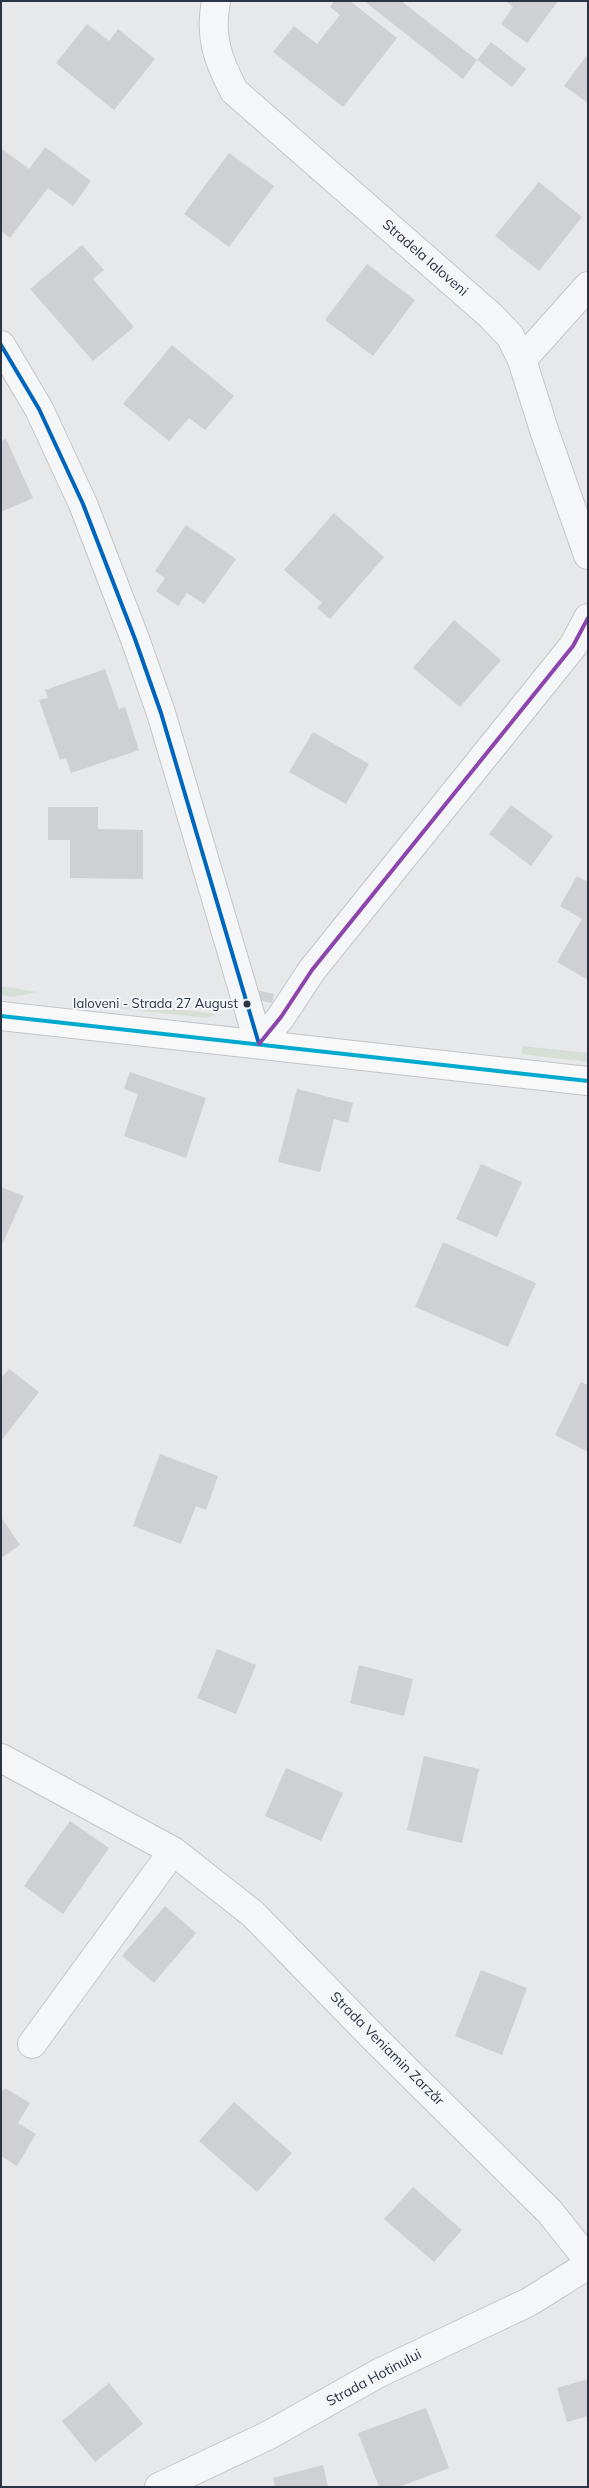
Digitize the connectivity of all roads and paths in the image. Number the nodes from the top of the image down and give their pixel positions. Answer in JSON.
{"nodes":[{"id":1,"x":216,"y":1,"type":"edge"},
{"id":2,"x":588,"y":286,"type":"edge"},
{"id":3,"x":1,"y":345,"type":"edge"},
{"id":4,"x":522,"y":360,"type":"junction"},
{"id":5,"x":588,"y":555,"type":"edge"},
{"id":6,"x":588,"y":618,"type":"edge"},
{"id":7,"x":1,"y":1016,"type":"edge"},
{"id":8,"x":259,"y":1044,"type":"junction"},
{"id":9,"x":588,"y":1081,"type":"edge"},
{"id":10,"x":1,"y":1758,"type":"edge"},
{"id":11,"x":173,"y":1851,"type":"junction"},
{"id":12,"x":32,"y":2044,"type":"dead end"},
{"id":13,"x":588,"y":2260,"type":"edge"},
{"id":14,"x":588,"y":2265,"type":"edge"},
{"id":15,"x":159,"y":2487,"type":"edge"}],
"edges":[{"from":1,"to":4,"type":"street","name":"Stradela Ialoveni"},
{"from":2,"to":4,"type":"street"},
{"from":3,"to":8,"type":"street"},
{"from":4,"to":5,"type":"street","name":"Stradela Ialoveni"},
{"from":6,"to":8,"type":"street"},
{"from":7,"to":8,"type":"main road"},
{"from":8,"to":9,"type":"main road"},
{"from":10,"to":11,"type":"street","name":"Strada Veniamin Zarzăr"},
{"from":11,"to":12,"type":"street"},
{"from":11,"to":13,"type":"street","name":"Strada Veniamin Zarzăr"},
{"from":14,"to":15,"type":"street","name":"Strada Hotinului"}]}
